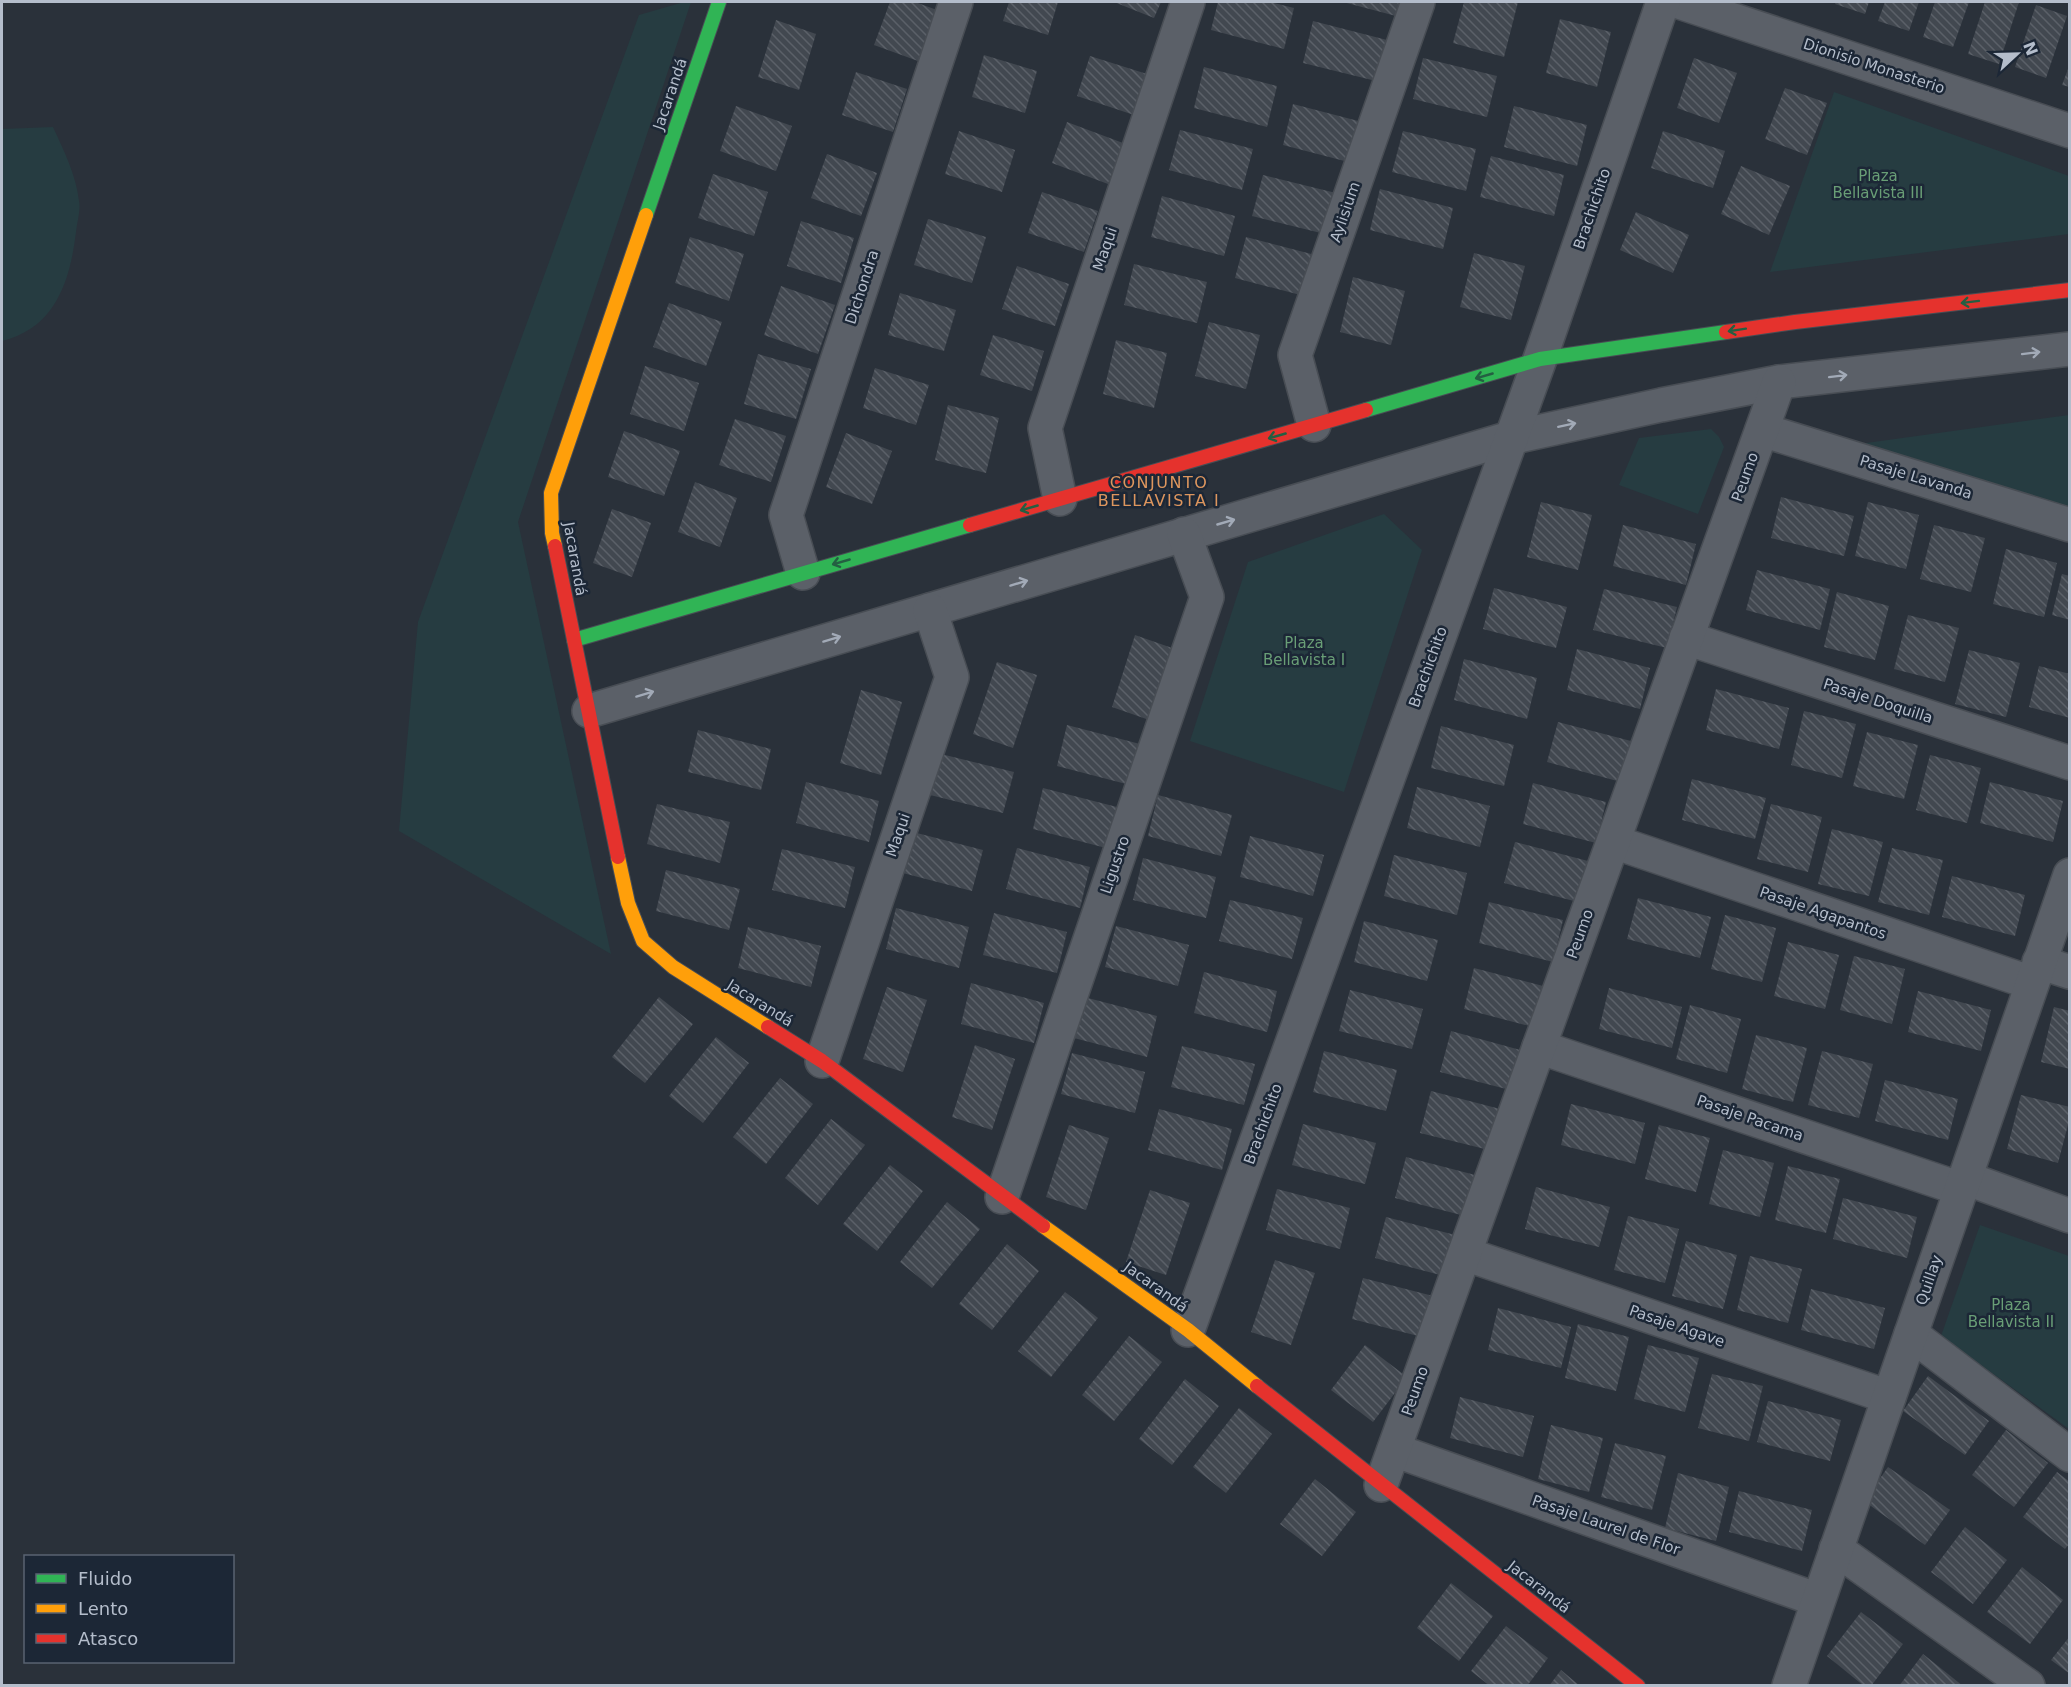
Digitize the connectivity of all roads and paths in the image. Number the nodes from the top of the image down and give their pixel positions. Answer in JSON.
{"nodes":[{"id":1,"x":719,"y":2,"type":"edge"},
{"id":2,"x":956,"y":2,"type":"edge"},
{"id":3,"x":1188,"y":2,"type":"edge"},
{"id":4,"x":1418,"y":2,"type":"edge"},
{"id":5,"x":1662,"y":2,"type":"edge"},
{"id":6,"x":1680,"y":2,"type":"edge"},
{"id":7,"x":2070,"y":131,"type":"edge"},
{"id":8,"x":2070,"y":290,"type":"edge"},
{"id":9,"x":2070,"y":349,"type":"edge"},
{"id":10,"x":1540,"y":359,"type":"junction"},
{"id":11,"x":1779,"y":382,"type":"junction"},
{"id":12,"x":1314,"y":425,"type":"junction"},
{"id":13,"x":1762,"y":430,"type":"junction"},
{"id":14,"x":1510,"y":438,"type":"junction"},
{"id":15,"x":1060,"y":499,"type":"junction"},
{"id":16,"x":2070,"y":525,"type":"edge"},
{"id":17,"x":1184,"y":534,"type":"junction"},
{"id":18,"x":803,"y":573,"type":"junction"},
{"id":19,"x":930,"y":610,"type":"junction"},
{"id":20,"x":1686,"y":639,"type":"junction"},
{"id":21,"x":574,"y":640,"type":"junction"},
{"id":22,"x":589,"y":711,"type":"junction"},
{"id":23,"x":2070,"y":763,"type":"edge"},
{"id":24,"x":1614,"y":842,"type":"junction"},
{"id":25,"x":2070,"y":875,"type":"edge"},
{"id":26,"x":2070,"y":972,"type":"edge"},
{"id":27,"x":2036,"y":973,"type":"junction"},
{"id":28,"x":1539,"y":1047,"type":"junction"},
{"id":29,"x":822,"y":1061,"type":"junction"},
{"id":30,"x":1963,"y":1184,"type":"junction"},
{"id":31,"x":1002,"y":1197,"type":"junction"},
{"id":32,"x":2070,"y":1216,"type":"edge"},
{"id":33,"x":1465,"y":1254,"type":"junction"},
{"id":34,"x":1188,"y":1330,"type":"junction"},
{"id":35,"x":1911,"y":1334,"type":"junction"},
{"id":36,"x":1889,"y":1397,"type":"junction"},
{"id":37,"x":1394,"y":1450,"type":"junction"},
{"id":38,"x":2070,"y":1455,"type":"edge"},
{"id":39,"x":1381,"y":1485,"type":"junction"},
{"id":40,"x":1836,"y":1549,"type":"junction"},
{"id":41,"x":1818,"y":1600,"type":"junction"},
{"id":42,"x":1638,"y":1686,"type":"edge"},
{"id":43,"x":1789,"y":1686,"type":"edge"},
{"id":44,"x":2028,"y":1686,"type":"edge"}],
"edges":[{"from":1,"to":21,"type":"street","name":"Jacarandá"},
{"from":2,"to":18,"type":"street","name":"Dichondra"},
{"from":3,"to":15,"type":"street","name":"Maqui"},
{"from":4,"to":12,"type":"street","name":"Aylisium"},
{"from":5,"to":10,"type":"street","name":"Brachichito"},
{"from":6,"to":7,"type":"street","name":"Dionisio Monasterio"},
{"from":8,"to":10,"type":"street","one_way":true},
{"from":11,"to":9,"type":"street","one_way":true},
{"from":10,"to":12,"type":"street","one_way":true},
{"from":10,"to":14,"type":"street","name":"Brachichito"},
{"from":11,"to":13,"type":"street","name":"Peumo"},
{"from":14,"to":11,"type":"street","one_way":true},
{"from":12,"to":15,"type":"street","one_way":true},
{"from":13,"to":16,"type":"street","name":"Pasaje Lavanda"},
{"from":13,"to":20,"type":"street","name":"Peumo"},
{"from":17,"to":14,"type":"street","one_way":true},
{"from":14,"to":34,"type":"street","name":"Brachichito"},
{"from":15,"to":18,"type":"street","one_way":true},
{"from":19,"to":17,"type":"street","one_way":true},
{"from":17,"to":31,"type":"street","name":"Ligustro"},
{"from":18,"to":21,"type":"street"},
{"from":22,"to":19,"type":"street","one_way":true},
{"from":19,"to":29,"type":"street","name":"Maqui"},
{"from":20,"to":23,"type":"street","name":"Pasaje Doquilla"},
{"from":20,"to":24,"type":"street","name":"Peumo"},
{"from":21,"to":22,"type":"street","name":"Jacarandá"},
{"from":22,"to":29,"type":"street","name":"Jacarandá"},
{"from":24,"to":27,"type":"street","name":"Pasaje Agapantos"},
{"from":24,"to":28,"type":"street","name":"Peumo"},
{"from":25,"to":27,"type":"street","name":"Quillay"},
{"from":26,"to":27,"type":"street","name":"Pasaje Agapantos"},
{"from":27,"to":30,"type":"street","name":"Quillay"},
{"from":28,"to":30,"type":"street","name":"Pasaje Pacama"},
{"from":28,"to":33,"type":"street","name":"Peumo"},
{"from":29,"to":31,"type":"street","name":"Jacarandá"},
{"from":30,"to":32,"type":"street","name":"Pasaje Pacama"},
{"from":30,"to":35,"type":"street","name":"Quillay"},
{"from":31,"to":34,"type":"street","name":"Jacarandá"},
{"from":33,"to":36,"type":"street","name":"Pasaje Agave"},
{"from":33,"to":37,"type":"street","name":"Peumo"},
{"from":34,"to":39,"type":"street","name":"Jacarandá"},
{"from":35,"to":36,"type":"street","name":"Quillay"},
{"from":35,"to":38,"type":"street"},
{"from":36,"to":40,"type":"street","name":"Quillay"},
{"from":37,"to":39,"type":"street","name":"Peumo"},
{"from":37,"to":41,"type":"street","name":"Pasaje Laurel de Flor"},
{"from":39,"to":42,"type":"street","name":"Jacarandá"},
{"from":40,"to":41,"type":"street","name":"Quillay"},
{"from":40,"to":44,"type":"street"},
{"from":41,"to":43,"type":"street","name":"Quillay"}]}
